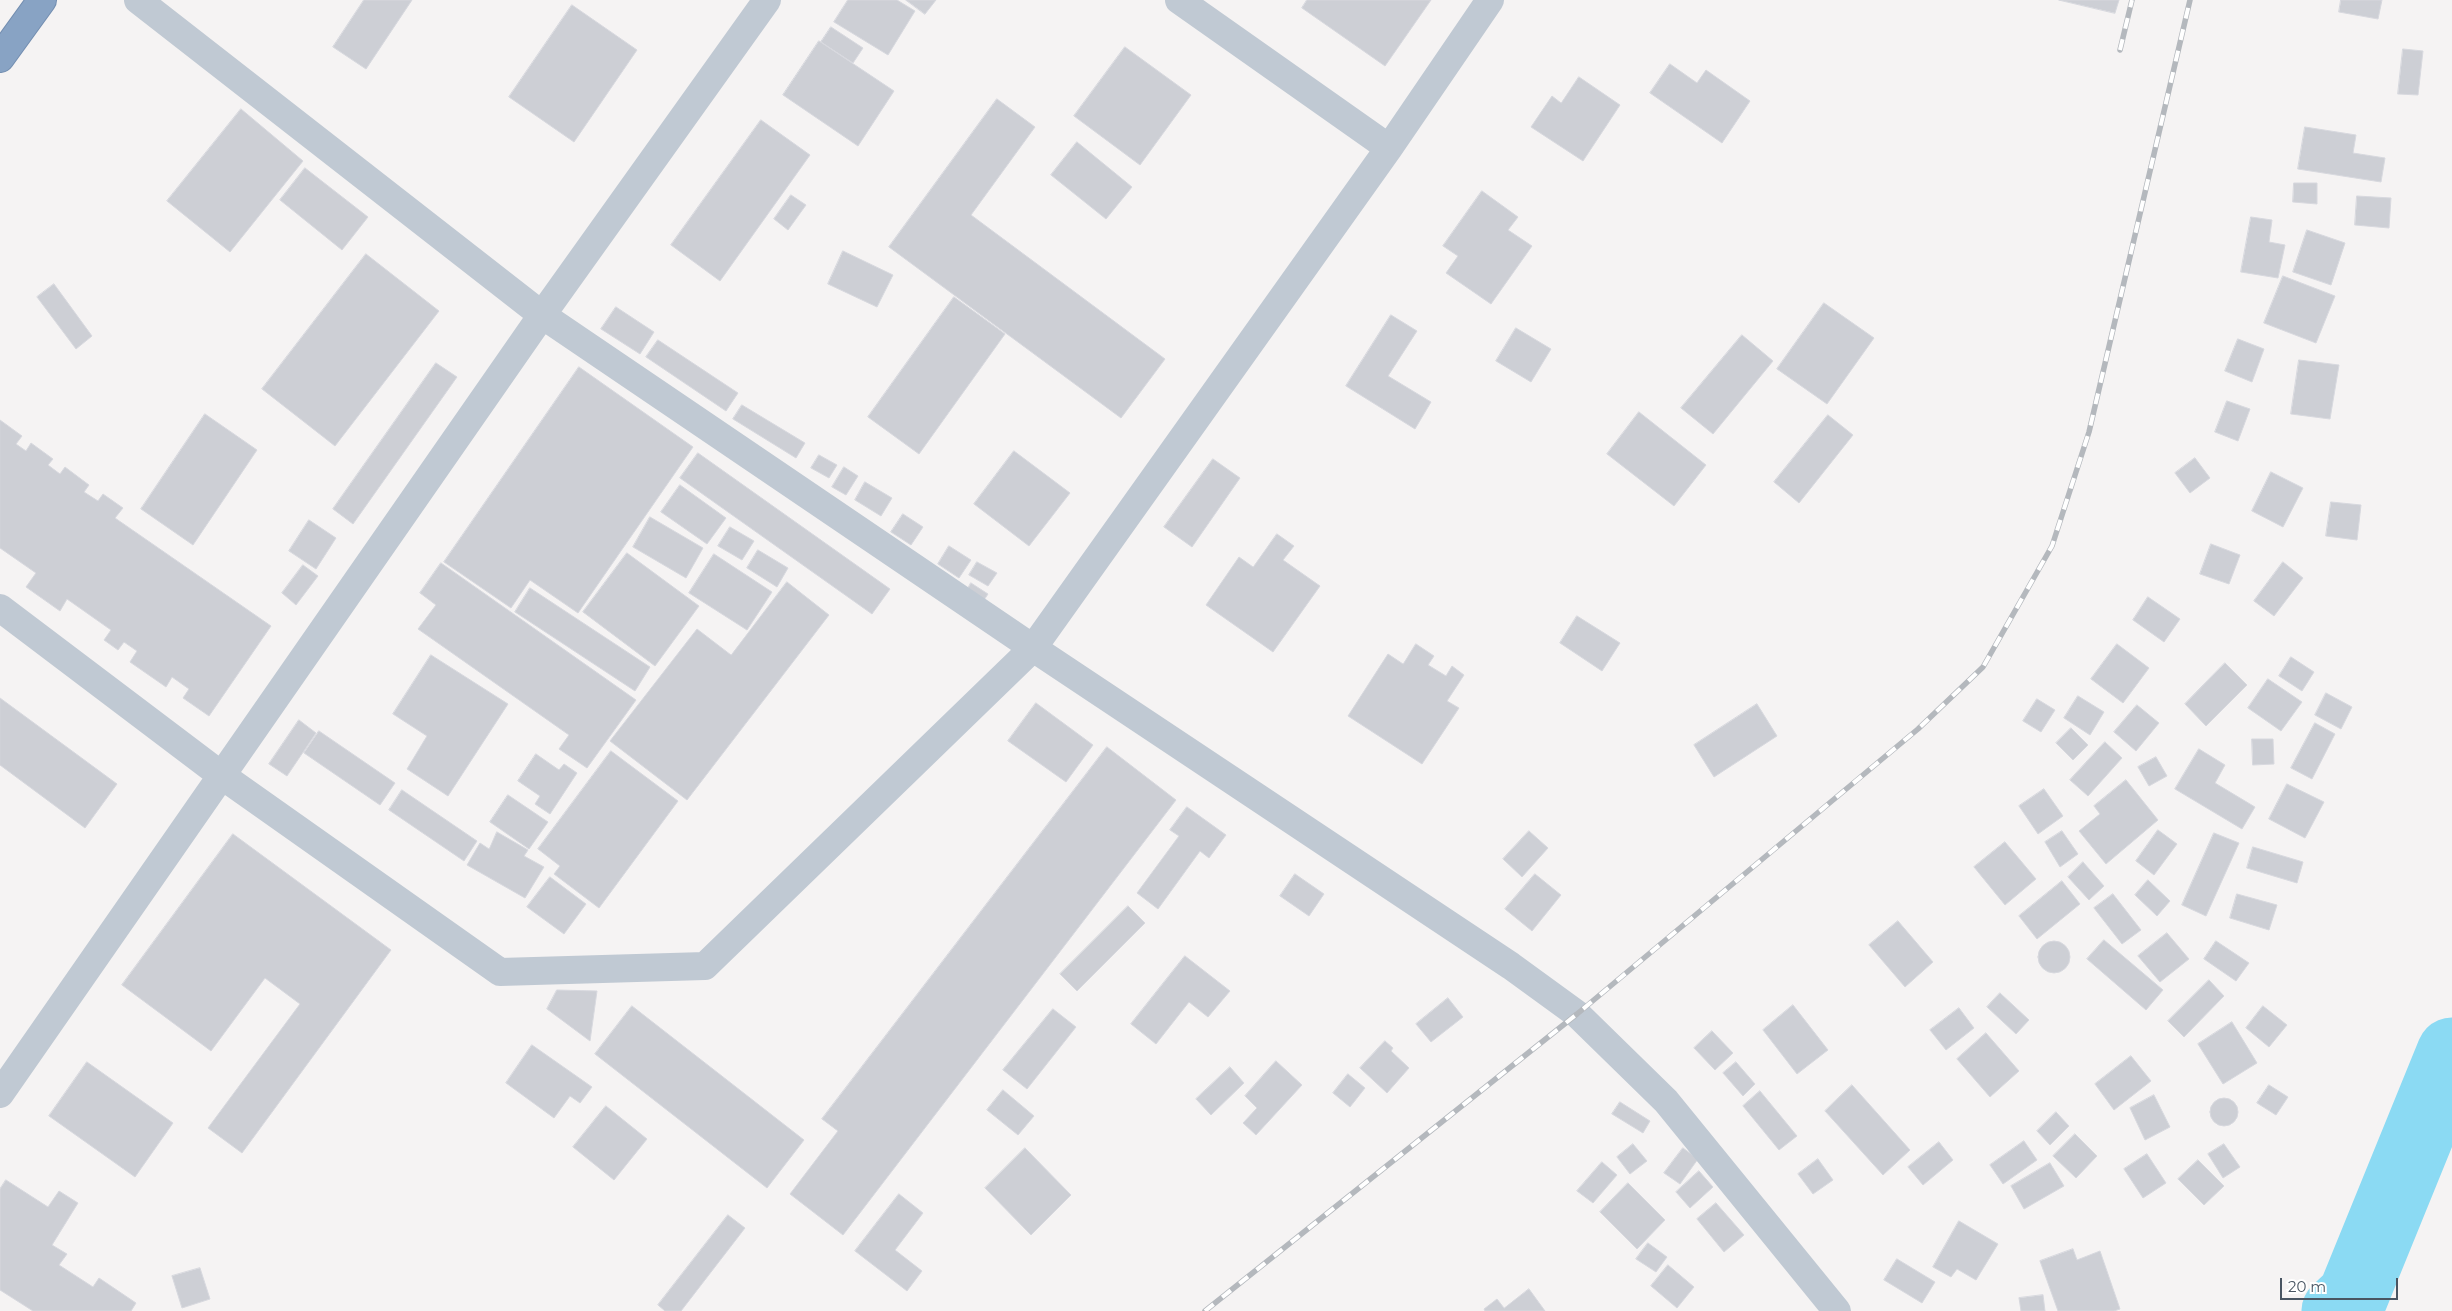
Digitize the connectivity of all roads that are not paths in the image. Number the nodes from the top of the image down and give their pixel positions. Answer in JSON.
{"nodes":[{"id":1,"x":42,"y":0,"type":"edge"},
{"id":2,"x":138,"y":0,"type":"edge"},
{"id":3,"x":767,"y":0,"type":"edge"},
{"id":4,"x":1179,"y":0,"type":"edge"},
{"id":5,"x":1490,"y":0,"type":"edge"},
{"id":6,"x":0,"y":58,"type":"edge"},
{"id":7,"x":1389,"y":148,"type":"junction"},
{"id":8,"x":542,"y":315,"type":"junction"},
{"id":9,"x":0,"y":608,"type":"edge"},
{"id":10,"x":1033,"y":648,"type":"junction"},
{"id":11,"x":221,"y":775,"type":"junction"},
{"id":12,"x":0,"y":1094,"type":"edge"},
{"id":13,"x":1837,"y":1311,"type":"edge"}],
"edges":[{"from":1,"to":6,"type":"highway"},
{"from":2,"to":8,"type":"street"},
{"from":3,"to":8,"type":"street"},
{"from":4,"to":7,"type":"street"},
{"from":5,"to":7,"type":"street"},
{"from":7,"to":10,"type":"street"},
{"from":8,"to":10,"type":"street"},
{"from":8,"to":11,"type":"street"},
{"from":9,"to":11,"type":"street"},
{"from":10,"to":11,"type":"street"},
{"from":10,"to":13,"type":"street"},
{"from":11,"to":12,"type":"street"}]}
